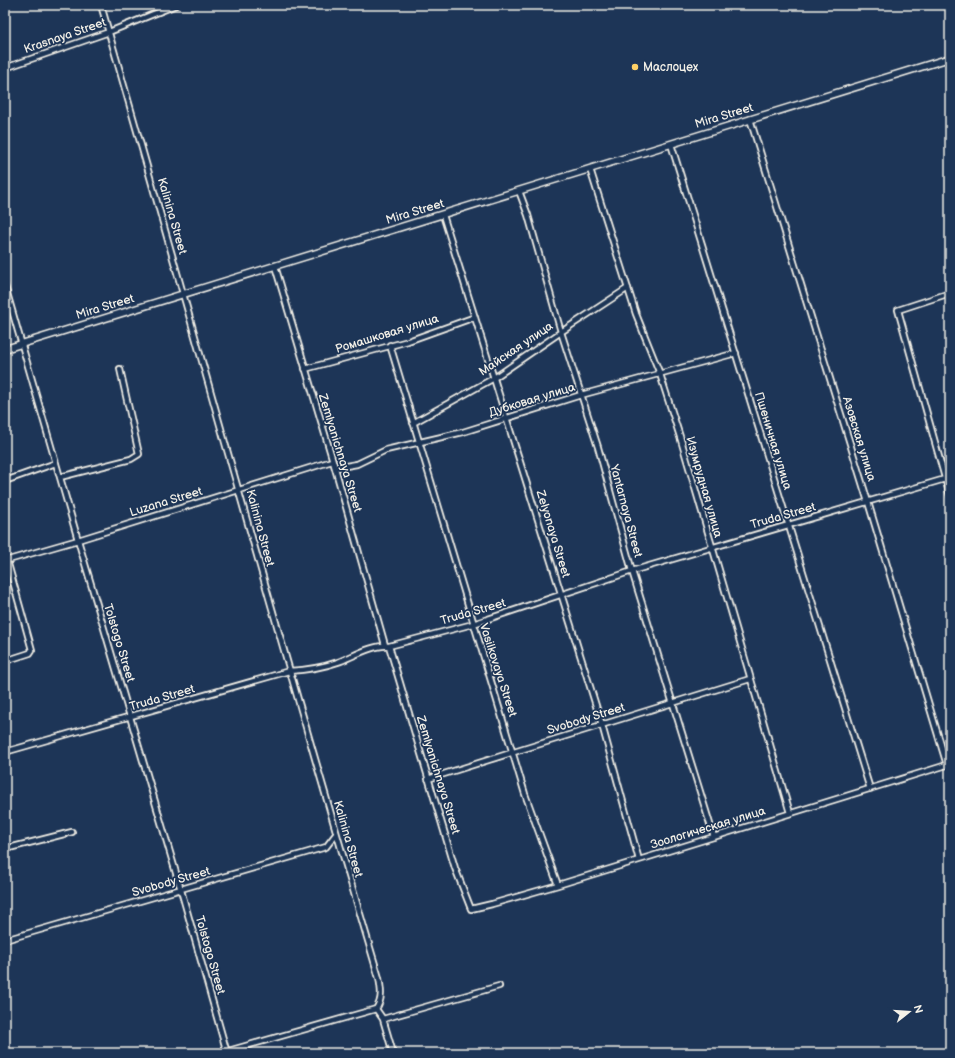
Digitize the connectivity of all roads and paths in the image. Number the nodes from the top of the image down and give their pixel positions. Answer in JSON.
{"nodes":[{"id":1,"x":101,"y":5,"type":"edge"},
{"id":2,"x":176,"y":5,"type":"edge"},
{"id":3,"x":109,"y":32,"type":"junction"},
{"id":4,"x":950,"y":58,"type":"edge"},
{"id":5,"x":5,"y":68,"type":"edge"},
{"id":6,"x":750,"y":120,"type":"junction"},
{"id":7,"x":671,"y":144,"type":"junction"},
{"id":8,"x":590,"y":169,"type":"junction"},
{"id":9,"x":519,"y":191,"type":"junction"},
{"id":10,"x":443,"y":215,"type":"junction"},
{"id":11,"x":275,"y":266,"type":"junction"},
{"id":12,"x":5,"y":286,"type":"edge"},
{"id":13,"x":628,"y":288,"type":"junction"},
{"id":14,"x":950,"y":293,"type":"edge"},
{"id":15,"x":184,"y":294,"type":"junction"},
{"id":16,"x":475,"y":317,"type":"junction"},
{"id":17,"x":561,"y":332,"type":"junction"},
{"id":18,"x":21,"y":344,"type":"junction"},
{"id":19,"x":390,"y":345,"type":"junction"},
{"id":20,"x":5,"y":349,"type":"edge"},
{"id":21,"x":736,"y":353,"type":"junction"},
{"id":22,"x":120,"y":369,"type":"dead end"},
{"id":23,"x":305,"y":369,"type":"junction"},
{"id":24,"x":660,"y":374,"type":"junction"},
{"id":25,"x":494,"y":378,"type":"junction"},
{"id":26,"x":581,"y":395,"type":"junction"},
{"id":27,"x":507,"y":418,"type":"junction"},
{"id":28,"x":413,"y":423,"type":"junction"},
{"id":29,"x":419,"y":442,"type":"junction"},
{"id":30,"x":332,"y":461,"type":"junction"},
{"id":31,"x":56,"y":463,"type":"junction"},
{"id":32,"x":335,"y":468,"type":"junction"},
{"id":33,"x":60,"y":477,"type":"junction"},
{"id":34,"x":945,"y":479,"type":"junction"},
{"id":35,"x":5,"y":480,"type":"edge"},
{"id":36,"x":239,"y":490,"type":"junction"},
{"id":37,"x":950,"y":496,"type":"edge"},
{"id":38,"x":868,"y":502,"type":"junction"},
{"id":39,"x":788,"y":525,"type":"junction"},
{"id":40,"x":78,"y":540,"type":"junction"},
{"id":41,"x":711,"y":547,"type":"junction"},
{"id":42,"x":6,"y":560,"type":"edge"},
{"id":43,"x":632,"y":571,"type":"junction"},
{"id":44,"x":562,"y":595,"type":"junction"},
{"id":45,"x":473,"y":624,"type":"junction"},
{"id":46,"x":387,"y":645,"type":"junction"},
{"id":47,"x":5,"y":661,"type":"edge"},
{"id":48,"x":289,"y":671,"type":"junction"},
{"id":49,"x":750,"y":679,"type":"junction"},
{"id":50,"x":672,"y":704,"type":"junction"},
{"id":51,"x":131,"y":717,"type":"junction"},
{"id":52,"x":602,"y":725,"type":"junction"},
{"id":53,"x":5,"y":752,"type":"edge"},
{"id":54,"x":514,"y":752,"type":"junction"},
{"id":55,"x":949,"y":765,"type":"edge"},
{"id":56,"x":428,"y":779,"type":"junction"},
{"id":57,"x":870,"y":789,"type":"junction"},
{"id":58,"x":790,"y":813,"type":"junction"},
{"id":59,"x":72,"y":832,"type":"dead end"},
{"id":60,"x":336,"y":834,"type":"junction"},
{"id":61,"x":714,"y":836,"type":"junction"},
{"id":62,"x":5,"y":849,"type":"edge"},
{"id":63,"x":639,"y":860,"type":"junction"},
{"id":64,"x":558,"y":885,"type":"junction"},
{"id":65,"x":181,"y":890,"type":"junction"},
{"id":66,"x":471,"y":909,"type":"joint"},
{"id":67,"x":5,"y":940,"type":"edge"},
{"id":68,"x":500,"y":986,"type":"dead end"},
{"id":69,"x":376,"y":1009,"type":"junction"},
{"id":70,"x":383,"y":1019,"type":"junction"},
{"id":71,"x":227,"y":1052,"type":"edge"},
{"id":72,"x":221,"y":1053,"type":"edge"},
{"id":73,"x":393,"y":1053,"type":"edge"}],
"edges":[{"from":1,"to":3,"type":"street","name":"Kalinina Street"},
{"from":2,"to":3,"type":"street","name":"Krasnaya Street"},
{"from":3,"to":5,"type":"street","name":"Krasnaya Street"},
{"from":3,"to":15,"type":"street","name":"Kalinina Street"},
{"from":4,"to":6,"type":"main road","name":"Mira Street"},
{"from":6,"to":7,"type":"main road","name":"Mira Street"},
{"from":6,"to":38,"type":"street","name":"Азовская улица"},
{"from":7,"to":8,"type":"main road","name":"Mira Street"},
{"from":7,"to":21,"type":"street","name":"Пшеничная улица"},
{"from":8,"to":9,"type":"main road","name":"Mira Street"},
{"from":8,"to":13,"type":"street","name":"Изумрудная улица"},
{"from":9,"to":10,"type":"main road","name":"Mira Street"},
{"from":9,"to":17,"type":"street","name":"Yantarnaya Street"},
{"from":10,"to":11,"type":"main road","name":"Mira Street"},
{"from":10,"to":16,"type":"street","name":"Zelyonaya Street"},
{"from":11,"to":15,"type":"main road","name":"Mira Street"},
{"from":11,"to":23,"type":"street","name":"Zemlyanichnaya Street"},
{"from":12,"to":18,"type":"street","name":"Tolstogo Street"},
{"from":13,"to":17,"type":"street","name":"Майская улица"},
{"from":13,"to":24,"type":"street","name":"Изумрудная улица"},
{"from":14,"to":34,"type":"street"},
{"from":15,"to":18,"type":"main road","name":"Mira Street"},
{"from":15,"to":36,"type":"street","name":"Kalinina Street"},
{"from":16,"to":19,"type":"street","name":"Ромашковая улица"},
{"from":16,"to":25,"type":"street","name":"Zelyonaya Street"},
{"from":17,"to":25,"type":"street","name":"Майская улица"},
{"from":17,"to":26,"type":"street","name":"Yantarnaya Street"},
{"from":18,"to":20,"type":"main road","name":"Mira Street"},
{"from":18,"to":31,"type":"street","name":"Tolstogo Street"},
{"from":19,"to":23,"type":"street","name":"Ромашковая улица"},
{"from":19,"to":28,"type":"street","name":"Vasilkovaya Street"},
{"from":21,"to":24,"type":"street","name":"Дубковая улица"},
{"from":21,"to":39,"type":"street","name":"Пшеничная улица"},
{"from":22,"to":33,"type":"street"},
{"from":23,"to":30,"type":"street","name":"Zemlyanichnaya Street"},
{"from":24,"to":26,"type":"street","name":"Дубковая улица"},
{"from":24,"to":41,"type":"street","name":"Изумрудная улица"},
{"from":25,"to":27,"type":"street","name":"Zelyonaya Street"},
{"from":25,"to":28,"type":"street","name":"Майская улица"},
{"from":26,"to":27,"type":"street","name":"Дубковая улица"},
{"from":26,"to":43,"type":"street","name":"Yantarnaya Street"},
{"from":27,"to":29,"type":"street","name":"Дубковая улица"},
{"from":27,"to":44,"type":"street","name":"Zelyonaya Street"},
{"from":28,"to":29,"type":"street","name":"Vasilkovaya Street"},
{"from":29,"to":32,"type":"street","name":"Дубковая улица"},
{"from":29,"to":45,"type":"street","name":"Vasilkovaya Street"},
{"from":30,"to":32,"type":"street","name":"Zemlyanichnaya Street"},
{"from":30,"to":36,"type":"street","name":"Luzana Street"},
{"from":31,"to":33,"type":"street","name":"Tolstogo Street"},
{"from":31,"to":35,"type":"street"},
{"from":32,"to":46,"type":"street","name":"Zemlyanichnaya Street"},
{"from":33,"to":40,"type":"street","name":"Tolstogo Street"},
{"from":34,"to":37,"type":"street"},
{"from":34,"to":38,"type":"street","name":"Truda Street"},
{"from":36,"to":40,"type":"street","name":"Luzana Street"},
{"from":36,"to":48,"type":"street","name":"Kalinina Street"},
{"from":38,"to":39,"type":"street","name":"Truda Street"},
{"from":38,"to":55,"type":"street","name":"Азовская улица"},
{"from":39,"to":41,"type":"street","name":"Truda Street"},
{"from":39,"to":57,"type":"street","name":"Пшеничная улица"},
{"from":40,"to":42,"type":"street","name":"Luzana Street"},
{"from":40,"to":51,"type":"street","name":"Tolstogo Street"},
{"from":41,"to":43,"type":"street","name":"Truda Street"},
{"from":41,"to":49,"type":"street","name":"Изумрудная улица"},
{"from":42,"to":47,"type":"street"},
{"from":43,"to":44,"type":"street","name":"Truda Street"},
{"from":43,"to":50,"type":"street","name":"Yantarnaya Street"},
{"from":44,"to":45,"type":"street","name":"Truda Street"},
{"from":44,"to":52,"type":"street","name":"Zelyonaya Street"},
{"from":45,"to":46,"type":"street","name":"Truda Street"},
{"from":45,"to":54,"type":"street","name":"Vasilkovaya Street"},
{"from":46,"to":48,"type":"street","name":"Truda Street"},
{"from":46,"to":56,"type":"street","name":"Zemlyanichnaya Street"},
{"from":48,"to":51,"type":"street","name":"Truda Street"},
{"from":48,"to":60,"type":"street","name":"Kalinina Street"},
{"from":49,"to":50,"type":"street","name":"Svobody Street"},
{"from":49,"to":58,"type":"street","name":"Изумрудная улица"},
{"from":50,"to":52,"type":"street","name":"Svobody Street"},
{"from":50,"to":61,"type":"street","name":"Yantarnaya Street"},
{"from":51,"to":53,"type":"street","name":"Truda Street"},
{"from":51,"to":65,"type":"street","name":"Tolstogo Street"},
{"from":52,"to":54,"type":"street","name":"Svobody Street"},
{"from":52,"to":63,"type":"street","name":"Zelyonaya Street"},
{"from":54,"to":56,"type":"street","name":"Svobody Street"},
{"from":54,"to":64,"type":"street","name":"Vasilkovaya Street"},
{"from":55,"to":57,"type":"street","name":"Зоологическая улица"},
{"from":56,"to":66,"type":"street","name":"Zemlyanichnaya Street"},
{"from":57,"to":58,"type":"street","name":"Зоологическая улица"},
{"from":58,"to":61,"type":"street","name":"Зоологическая улица"},
{"from":59,"to":62,"type":"street"},
{"from":60,"to":65,"type":"street","name":"Svobody Street"},
{"from":60,"to":69,"type":"street","name":"Kalinina Street"},
{"from":61,"to":63,"type":"street","name":"Зоологическая улица"},
{"from":63,"to":64,"type":"street","name":"Зоологическая улица"},
{"from":64,"to":66,"type":"street","name":"Зоологическая улица"},
{"from":65,"to":67,"type":"street","name":"Svobody Street"},
{"from":65,"to":71,"type":"street","name":"Tolstogo Street"},
{"from":68,"to":70,"type":"street"},
{"from":69,"to":70,"type":"street"},
{"from":69,"to":71,"type":"street"},
{"from":70,"to":73,"type":"street"},
{"from":71,"to":72,"type":"street"}]}
